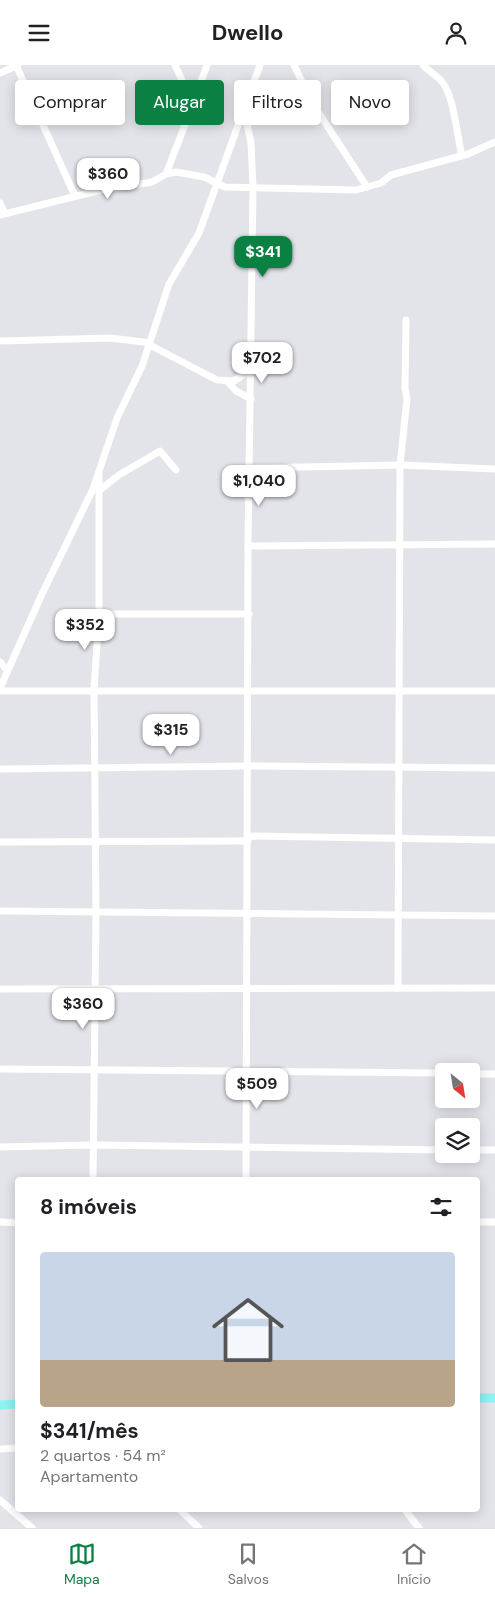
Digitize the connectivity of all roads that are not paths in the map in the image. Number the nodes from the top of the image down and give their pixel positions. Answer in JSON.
{"nodes":[{"id":1,"x":17,"y":65,"type":"edge"},
{"id":2,"x":175,"y":65,"type":"edge"},
{"id":3,"x":207,"y":65,"type":"edge"},
{"id":4,"x":260,"y":65,"type":"edge"},
{"id":5,"x":294,"y":65,"type":"edge"},
{"id":6,"x":423,"y":65,"type":"edge"},
{"id":7,"x":0,"y":73,"type":"edge"},
{"id":8,"x":182,"y":80,"type":"edge"},
{"id":9,"x":202,"y":80,"type":"edge"},
{"id":10,"x":255,"y":80,"type":"edge"},
{"id":11,"x":185,"y":125,"type":"edge"},
{"id":12,"x":238,"y":125,"type":"edge"},
{"id":13,"x":247,"y":125,"type":"edge"},
{"id":14,"x":495,"y":142,"type":"edge"},
{"id":15,"x":462,"y":156,"type":"junction"},
{"id":16,"x":166,"y":174,"type":"junction"},
{"id":17,"x":217,"y":184,"type":"junction"},
{"id":18,"x":253,"y":187,"type":"junction"},
{"id":19,"x":367,"y":187,"type":"junction"},
{"id":20,"x":75,"y":196,"type":"junction"},
{"id":21,"x":0,"y":203,"type":"edge"},
{"id":22,"x":2,"y":215,"type":"edge"},
{"id":23,"x":406,"y":320,"type":"dead end"},
{"id":24,"x":0,"y":341,"type":"edge"},
{"id":25,"x":148,"y":344,"type":"junction"},
{"id":26,"x":252,"y":369,"type":"junction"},
{"id":27,"x":228,"y":382,"type":"junction"},
{"id":28,"x":251,"y":399,"type":"junction"},
{"id":29,"x":400,"y":465,"type":"junction"},
{"id":30,"x":248,"y":468,"type":"junction"},
{"id":31,"x":495,"y":469,"type":"edge"},
{"id":32,"x":176,"y":470,"type":"dead end"},
{"id":33,"x":99,"y":472,"type":"junction"},
{"id":34,"x":100,"y":490,"type":"junction"},
{"id":35,"x":495,"y":544,"type":"edge"},
{"id":36,"x":248,"y":545,"type":"junction"},
{"id":37,"x":400,"y":545,"type":"junction"},
{"id":38,"x":99,"y":614,"type":"junction"},
{"id":39,"x":248,"y":614,"type":"junction"},
{"id":40,"x":0,"y":662,"type":"edge"},
{"id":41,"x":7,"y":670,"type":"junction"},
{"id":42,"x":94,"y":689,"type":"junction"},
{"id":43,"x":0,"y":690,"type":"edge"},
{"id":44,"x":248,"y":691,"type":"junction"},
{"id":45,"x":400,"y":691,"type":"junction"},
{"id":46,"x":495,"y":691,"type":"edge"},
{"id":47,"x":248,"y":766,"type":"junction"},
{"id":48,"x":401,"y":766,"type":"junction"},
{"id":49,"x":94,"y":768,"type":"junction"},
{"id":50,"x":495,"y":768,"type":"edge"},
{"id":51,"x":0,"y":769,"type":"edge"},
{"id":52,"x":399,"y":837,"type":"junction"},
{"id":53,"x":248,"y":838,"type":"junction"},
{"id":54,"x":495,"y":840,"type":"edge"},
{"id":55,"x":94,"y":841,"type":"junction"},
{"id":56,"x":0,"y":842,"type":"edge"},
{"id":57,"x":0,"y":911,"type":"edge"},
{"id":58,"x":96,"y":913,"type":"junction"},
{"id":59,"x":246,"y":915,"type":"junction"},
{"id":60,"x":399,"y":916,"type":"junction"},
{"id":61,"x":495,"y":916,"type":"edge"},
{"id":62,"x":398,"y":988,"type":"junction"},
{"id":63,"x":495,"y":988,"type":"edge"},
{"id":64,"x":0,"y":989,"type":"edge"},
{"id":65,"x":94,"y":989,"type":"junction"},
{"id":66,"x":247,"y":989,"type":"junction"},
{"id":67,"x":0,"y":1069,"type":"edge"},
{"id":68,"x":95,"y":1071,"type":"junction"},
{"id":69,"x":245,"y":1072,"type":"junction"},
{"id":70,"x":435,"y":1073,"type":"edge"},
{"id":71,"x":480,"y":1074,"type":"edge"},
{"id":72,"x":495,"y":1074,"type":"edge"},
{"id":73,"x":93,"y":1145,"type":"junction"},
{"id":74,"x":0,"y":1147,"type":"edge"},
{"id":75,"x":246,"y":1147,"type":"junction"},
{"id":76,"x":435,"y":1150,"type":"edge"},
{"id":77,"x":480,"y":1150,"type":"edge"},
{"id":78,"x":495,"y":1150,"type":"edge"},
{"id":79,"x":93,"y":1177,"type":"edge"},
{"id":80,"x":246,"y":1177,"type":"edge"},
{"id":81,"x":0,"y":1222,"type":"edge"},
{"id":82,"x":480,"y":1222,"type":"edge"},
{"id":83,"x":495,"y":1222,"type":"edge"},
{"id":84,"x":15,"y":1223,"type":"edge"},
{"id":85,"x":480,"y":1398,"type":"edge"},
{"id":86,"x":495,"y":1398,"type":"edge"},
{"id":87,"x":0,"y":1405,"type":"edge"},
{"id":88,"x":15,"y":1405,"type":"edge"},
{"id":89,"x":15,"y":1448,"type":"edge"},
{"id":90,"x":0,"y":1449,"type":"edge"},
{"id":91,"x":0,"y":1500,"type":"edge"},
{"id":92,"x":182,"y":1512,"type":"edge"},
{"id":93,"x":407,"y":1512,"type":"edge"},
{"id":94,"x":32,"y":1528,"type":"edge"},
{"id":95,"x":199,"y":1528,"type":"edge"},
{"id":96,"x":419,"y":1528,"type":"edge"}],
"edges":[{"from":1,"to":7,"type":"street"},
{"from":1,"to":20,"type":"street"},
{"from":2,"to":8,"type":"street"},
{"from":3,"to":9,"type":"street"},
{"from":4,"to":10,"type":"street"},
{"from":5,"to":19,"type":"street"},
{"from":6,"to":15,"type":"street"},
{"from":11,"to":16,"type":"street"},
{"from":12,"to":17,"type":"street"},
{"from":13,"to":18,"type":"street"},
{"from":14,"to":15,"type":"street"},
{"from":15,"to":19,"type":"street"},
{"from":16,"to":17,"type":"street"},
{"from":16,"to":20,"type":"street"},
{"from":17,"to":18,"type":"street"},
{"from":17,"to":25,"type":"street"},
{"from":18,"to":19,"type":"street"},
{"from":18,"to":26,"type":"street"},
{"from":20,"to":22,"type":"street"},
{"from":21,"to":22,"type":"street"},
{"from":23,"to":29,"type":"street"},
{"from":24,"to":25,"type":"street"},
{"from":25,"to":27,"type":"street"},
{"from":25,"to":33,"type":"street"},
{"from":26,"to":27,"type":"street"},
{"from":26,"to":28,"type":"street"},
{"from":27,"to":28,"type":"street"},
{"from":28,"to":30,"type":"street"},
{"from":29,"to":30,"type":"street"},
{"from":29,"to":31,"type":"street"},
{"from":29,"to":37,"type":"street"},
{"from":30,"to":36,"type":"street"},
{"from":32,"to":34,"type":"street"},
{"from":33,"to":34,"type":"street"},
{"from":33,"to":41,"type":"street"},
{"from":34,"to":38,"type":"street"},
{"from":35,"to":37,"type":"street"},
{"from":36,"to":37,"type":"street"},
{"from":36,"to":39,"type":"street"},
{"from":37,"to":45,"type":"street"},
{"from":38,"to":39,"type":"street"},
{"from":38,"to":42,"type":"street"},
{"from":39,"to":44,"type":"street"},
{"from":40,"to":41,"type":"street"},
{"from":41,"to":43,"type":"street"},
{"from":42,"to":43,"type":"street"},
{"from":42,"to":44,"type":"street"},
{"from":42,"to":49,"type":"street"},
{"from":44,"to":45,"type":"street"},
{"from":44,"to":47,"type":"street"},
{"from":45,"to":46,"type":"street"},
{"from":45,"to":48,"type":"street"},
{"from":47,"to":48,"type":"street"},
{"from":47,"to":49,"type":"street"},
{"from":47,"to":53,"type":"street"},
{"from":48,"to":50,"type":"street"},
{"from":48,"to":52,"type":"street"},
{"from":49,"to":51,"type":"street"},
{"from":49,"to":55,"type":"street"},
{"from":52,"to":53,"type":"street"},
{"from":52,"to":54,"type":"street"},
{"from":52,"to":60,"type":"street"},
{"from":53,"to":55,"type":"street"},
{"from":53,"to":59,"type":"street"},
{"from":55,"to":56,"type":"street"},
{"from":55,"to":58,"type":"street"},
{"from":57,"to":58,"type":"street"},
{"from":58,"to":59,"type":"street"},
{"from":58,"to":65,"type":"street"},
{"from":59,"to":60,"type":"street"},
{"from":59,"to":66,"type":"street"},
{"from":60,"to":61,"type":"street"},
{"from":60,"to":62,"type":"street"},
{"from":62,"to":63,"type":"street"},
{"from":62,"to":66,"type":"street"},
{"from":64,"to":65,"type":"street"},
{"from":65,"to":66,"type":"street"},
{"from":65,"to":68,"type":"street"},
{"from":66,"to":69,"type":"street"},
{"from":67,"to":68,"type":"street"},
{"from":68,"to":69,"type":"street"},
{"from":68,"to":73,"type":"street"},
{"from":69,"to":70,"type":"street"},
{"from":69,"to":75,"type":"street"},
{"from":71,"to":72,"type":"street"},
{"from":73,"to":74,"type":"street"},
{"from":73,"to":75,"type":"street"},
{"from":73,"to":79,"type":"street"},
{"from":75,"to":76,"type":"street"},
{"from":75,"to":80,"type":"street"},
{"from":77,"to":78,"type":"street"},
{"from":81,"to":84,"type":"street"},
{"from":82,"to":83,"type":"street"},
{"from":85,"to":86,"type":"main road"},
{"from":87,"to":88,"type":"main road"},
{"from":89,"to":90,"type":"street"},
{"from":91,"to":94,"type":"street"},
{"from":92,"to":95,"type":"street"},
{"from":93,"to":96,"type":"street"}]}
